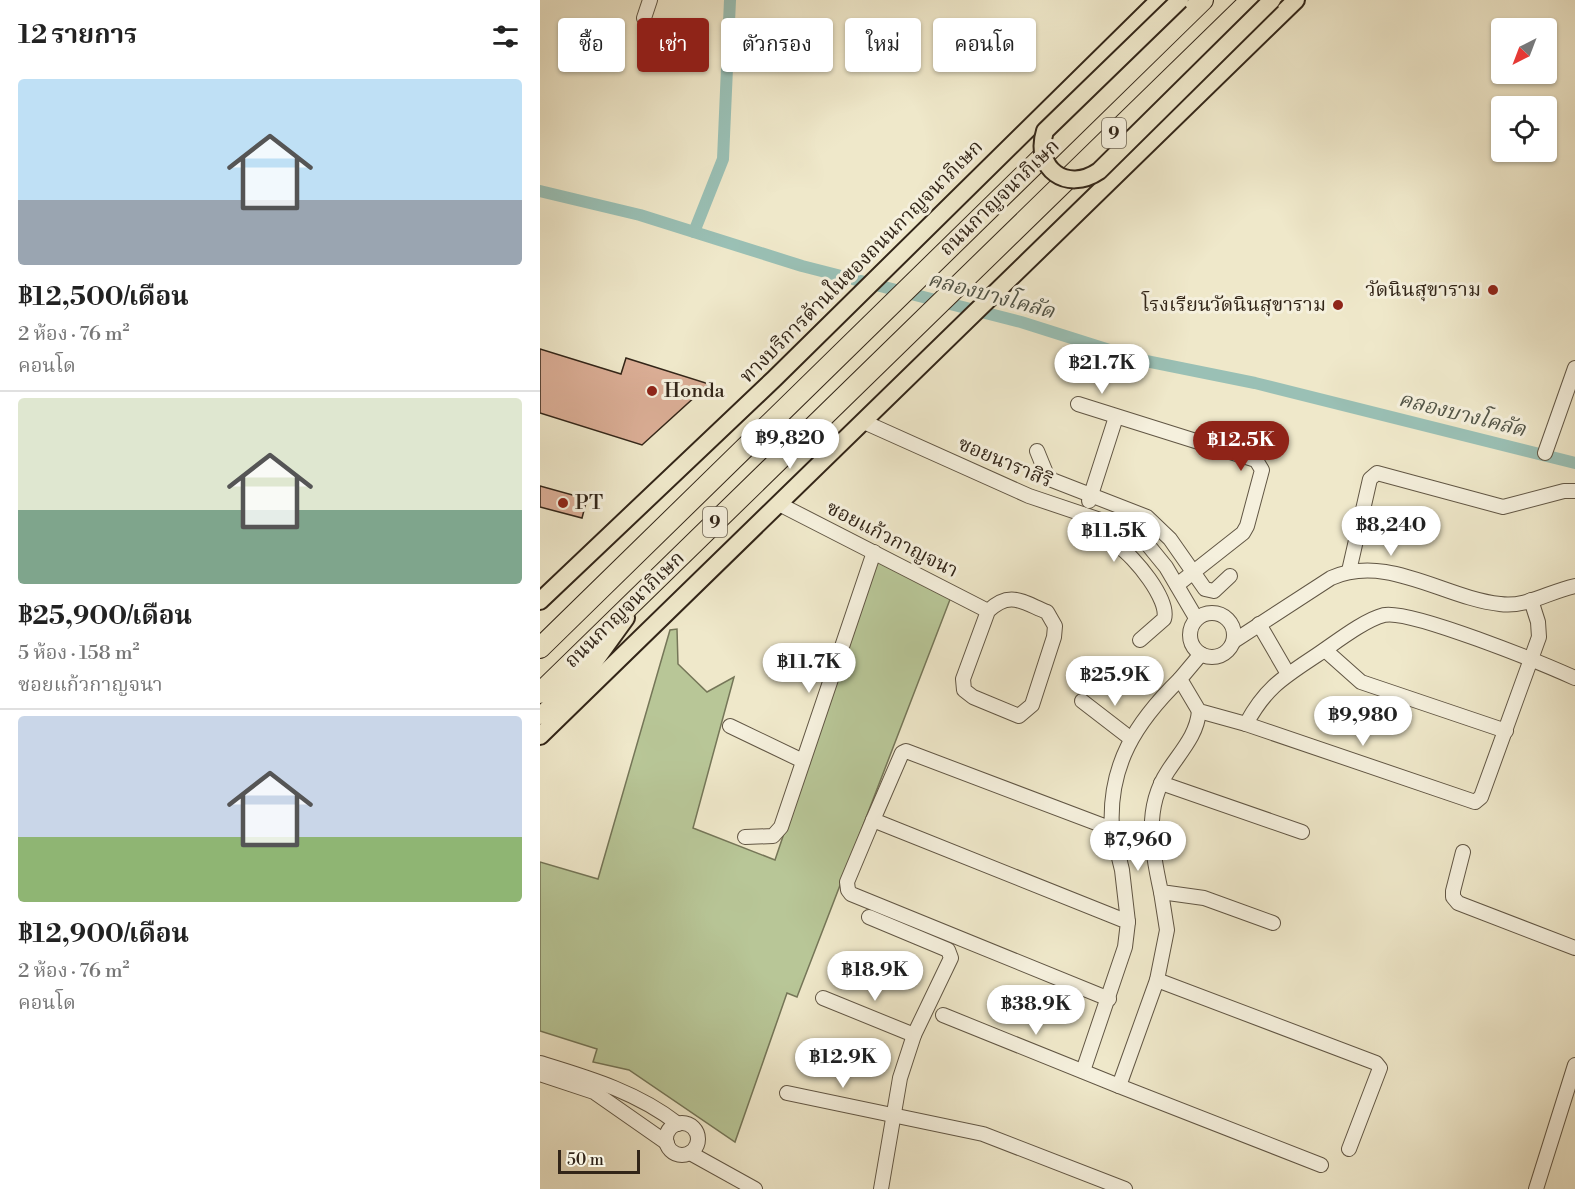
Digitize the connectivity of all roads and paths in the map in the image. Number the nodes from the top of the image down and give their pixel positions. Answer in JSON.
{"nodes":[{"id":1,"x":650,"y":0,"type":"edge"},
{"id":2,"x":1159,"y":0,"type":"edge"},
{"id":3,"x":1180,"y":0,"type":"edge"},
{"id":4,"x":1203,"y":0,"type":"edge"},
{"id":5,"x":1251,"y":0,"type":"edge"},
{"id":6,"x":1272,"y":0,"type":"edge"},
{"id":7,"x":1296,"y":0,"type":"edge"},
{"id":8,"x":644,"y":18,"type":"dead end"},
{"id":9,"x":1575,"y":368,"type":"edge"},
{"id":10,"x":1078,"y":404,"type":"dead end"},
{"id":11,"x":1116,"y":417,"type":"junction"},
{"id":12,"x":864,"y":422,"type":"junction"},
{"id":13,"x":1037,"y":451,"type":"dead end"},
{"id":14,"x":1545,"y":453,"type":"dead end"},
{"id":15,"x":1575,"y":491,"type":"edge"},
{"id":16,"x":1091,"y":495,"type":"junction"},
{"id":17,"x":779,"y":504,"type":"junction"},
{"id":18,"x":1084,"y":514,"type":"junction"},
{"id":19,"x":874,"y":552,"type":"junction"},
{"id":20,"x":1349,"y":571,"type":"junction"},
{"id":21,"x":1193,"y":572,"type":"junction"},
{"id":22,"x":1230,"y":576,"type":"dead end"},
{"id":23,"x":653,"y":582,"type":"junction"},
{"id":24,"x":1177,"y":585,"type":"junction"},
{"id":25,"x":1575,"y":586,"type":"edge"},
{"id":26,"x":1531,"y":600,"type":"junction"},
{"id":27,"x":540,"y":601,"type":"edge"},
{"id":28,"x":674,"y":605,"type":"junction"},
{"id":29,"x":988,"y":611,"type":"junction"},
{"id":30,"x":1196,"y":618,"type":"junction"},
{"id":31,"x":568,"y":621,"type":"junction"},
{"id":32,"x":1259,"y":624,"type":"junction"},
{"id":33,"x":540,"y":640,"type":"edge"},
{"id":34,"x":1140,"y":640,"type":"dead end"},
{"id":35,"x":1234,"y":641,"type":"junction"},
{"id":36,"x":540,"y":648,"type":"edge"},
{"id":37,"x":1325,"y":650,"type":"junction"},
{"id":38,"x":1201,"y":654,"type":"junction"},
{"id":39,"x":1531,"y":659,"type":"junction"},
{"id":40,"x":592,"y":665,"type":"junction"},
{"id":41,"x":1288,"y":674,"type":"junction"},
{"id":42,"x":1575,"y":678,"type":"edge"},
{"id":43,"x":1180,"y":679,"type":"junction"},
{"id":44,"x":1082,"y":701,"type":"dead end"},
{"id":45,"x":542,"y":706,"type":"edge"},
{"id":46,"x":1199,"y":711,"type":"junction"},
{"id":47,"x":1245,"y":724,"type":"junction"},
{"id":48,"x":730,"y":726,"type":"dead end"},
{"id":49,"x":1506,"y":731,"type":"junction"},
{"id":50,"x":540,"y":736,"type":"edge"},
{"id":51,"x":1130,"y":738,"type":"junction"},
{"id":52,"x":803,"y":761,"type":"junction"},
{"id":53,"x":1161,"y":783,"type":"junction"},
{"id":54,"x":873,"y":820,"type":"junction"},
{"id":55,"x":1112,"y":829,"type":"junction"},
{"id":56,"x":1302,"y":832,"type":"dead end"},
{"id":57,"x":745,"y":837,"type":"dead end"},
{"id":58,"x":1463,"y":852,"type":"dead end"},
{"id":59,"x":1161,"y":892,"type":"junction"},
{"id":60,"x":869,"y":917,"type":"dead end"},
{"id":61,"x":1128,"y":922,"type":"junction"},
{"id":62,"x":1273,"y":923,"type":"dead end"},
{"id":63,"x":1575,"y":948,"type":"edge"},
{"id":64,"x":1157,"y":980,"type":"junction"},
{"id":65,"x":823,"y":998,"type":"dead end"},
{"id":66,"x":1109,"y":999,"type":"junction"},
{"id":67,"x":943,"y":1015,"type":"dead end"},
{"id":68,"x":914,"y":1035,"type":"junction"},
{"id":69,"x":540,"y":1063,"type":"edge"},
{"id":70,"x":1575,"y":1065,"type":"edge"},
{"id":71,"x":1083,"y":1071,"type":"junction"},
{"id":72,"x":540,"y":1074,"type":"edge"},
{"id":73,"x":584,"y":1081,"type":"junction"},
{"id":74,"x":1119,"y":1086,"type":"junction"},
{"id":75,"x":787,"y":1093,"type":"dead end"},
{"id":76,"x":892,"y":1116,"type":"junction"},
{"id":77,"x":678,"y":1124,"type":"junction"},
{"id":78,"x":667,"y":1143,"type":"junction"},
{"id":79,"x":1349,"y":1149,"type":"dead end"},
{"id":80,"x":690,"y":1154,"type":"junction"},
{"id":81,"x":1321,"y":1165,"type":"dead end"},
{"id":82,"x":755,"y":1189,"type":"edge"},
{"id":83,"x":881,"y":1189,"type":"edge"},
{"id":84,"x":1125,"y":1189,"type":"edge"},
{"id":85,"x":1536,"y":1189,"type":"edge"}],
"edges":[{"from":1,"to":8,"type":"street"},
{"from":2,"to":27,"type":"main road","name":"ทางบริการด้านในของถนนกาญจนาภิเษก"},
{"from":3,"to":6,"type":"main road","bridge":true},
{"from":4,"to":31,"type":"highway","name":"ถนนกาญจนาภิเษก","number":"9"},
{"from":5,"to":23,"type":"highway","name":"ถนนกาญจนาภิเษก","number":"9"},
{"from":7,"to":12,"type":"main road"},
{"from":9,"to":14,"type":"street"},
{"from":10,"to":11,"type":"street"},
{"from":11,"to":16,"type":"street"},
{"from":11,"to":21,"type":"street"},
{"from":12,"to":17,"type":"main road"},
{"from":12,"to":18,"type":"street","name":"ซอยนาราสิริ"},
{"from":13,"to":16,"type":"street"},
{"from":15,"to":20,"type":"street"},
{"from":16,"to":18,"type":"street"},
{"from":16,"to":21,"type":"street"},
{"from":17,"to":19,"type":"street","name":"ซอยแก้วกาญจนา"},
{"from":17,"to":28,"type":"main road"},
{"from":18,"to":24,"type":"street","name":"ซอยนาราสิริ"},
{"from":18,"to":34,"type":"street"},
{"from":19,"to":29,"type":"street","name":"ซอยแก้วกาญจนา"},
{"from":19,"to":52,"type":"street"},
{"from":20,"to":26,"type":"street"},
{"from":20,"to":32,"type":"street"},
{"from":21,"to":22,"type":"street"},
{"from":21,"to":24,"type":"street"},
{"from":23,"to":40,"type":"main road"},
{"from":23,"to":45,"type":"highway","name":"ถนนกาญจนาภิเษก","number":"9"},
{"from":24,"to":30,"type":"street","name":"ซอยนาราสิริ"},
{"from":25,"to":26,"type":"street"},
{"from":26,"to":39,"type":"street"},
{"from":28,"to":40,"type":"main road"},
{"from":28,"to":50,"type":"main road"},
{"from":29,"to":29,"type":"street"},
{"from":30,"to":35,"type":"street"},
{"from":30,"to":38,"type":"street"},
{"from":31,"to":33,"type":"highway"},
{"from":31,"to":36,"type":"highway","name":"ถนนกาญจนาภิเษก","number":"9"},
{"from":32,"to":35,"type":"street"},
{"from":32,"to":41,"type":"street"},
{"from":35,"to":38,"type":"street"},
{"from":37,"to":39,"type":"street"},
{"from":37,"to":41,"type":"street"},
{"from":37,"to":49,"type":"street"},
{"from":38,"to":43,"type":"street"},
{"from":39,"to":42,"type":"street"},
{"from":39,"to":49,"type":"street"},
{"from":40,"to":45,"type":"main road"},
{"from":41,"to":47,"type":"street"},
{"from":43,"to":46,"type":"street"},
{"from":43,"to":51,"type":"street"},
{"from":44,"to":51,"type":"street"},
{"from":46,"to":47,"type":"street"},
{"from":46,"to":53,"type":"street"},
{"from":47,"to":49,"type":"street"},
{"from":48,"to":52,"type":"street"},
{"from":51,"to":55,"type":"street"},
{"from":52,"to":57,"type":"street"},
{"from":53,"to":56,"type":"street"},
{"from":53,"to":59,"type":"street"},
{"from":54,"to":55,"type":"street"},
{"from":54,"to":61,"type":"street"},
{"from":54,"to":66,"type":"street"},
{"from":55,"to":61,"type":"street"},
{"from":58,"to":63,"type":"street"},
{"from":59,"to":62,"type":"street"},
{"from":59,"to":64,"type":"street"},
{"from":60,"to":68,"type":"street"},
{"from":61,"to":66,"type":"street"},
{"from":64,"to":74,"type":"street"},
{"from":64,"to":79,"type":"street"},
{"from":65,"to":68,"type":"street"},
{"from":66,"to":71,"type":"street"},
{"from":67,"to":71,"type":"street"},
{"from":68,"to":76,"type":"street"},
{"from":69,"to":73,"type":"street"},
{"from":70,"to":85,"type":"street"},
{"from":71,"to":74,"type":"street"},
{"from":72,"to":73,"type":"street"},
{"from":73,"to":77,"type":"street"},
{"from":73,"to":78,"type":"street"},
{"from":74,"to":81,"type":"street"},
{"from":75,"to":76,"type":"street"},
{"from":76,"to":83,"type":"street"},
{"from":76,"to":84,"type":"street"},
{"from":77,"to":78,"type":"street"},
{"from":77,"to":80,"type":"street"},
{"from":78,"to":80,"type":"street"},
{"from":80,"to":82,"type":"street"}]}
